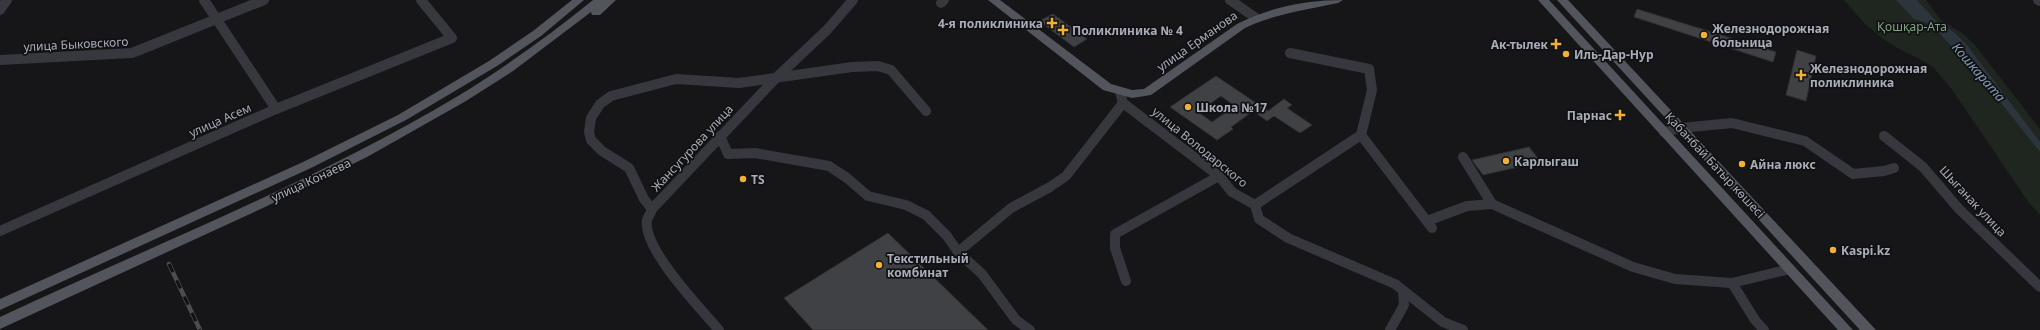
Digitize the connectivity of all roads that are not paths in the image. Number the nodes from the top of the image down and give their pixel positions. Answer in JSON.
{"nodes":[{"id":1,"x":7,"y":0,"type":"edge"},
{"id":2,"x":204,"y":0,"type":"edge"},
{"id":3,"x":264,"y":0,"type":"edge"},
{"id":4,"x":421,"y":0,"type":"edge"},
{"id":5,"x":568,"y":0,"type":"edge"},
{"id":6,"x":579,"y":0,"type":"edge"},
{"id":7,"x":600,"y":0,"type":"edge"},
{"id":8,"x":611,"y":0,"type":"edge"},
{"id":9,"x":853,"y":0,"type":"edge"},
{"id":10,"x":993,"y":0,"type":"edge"},
{"id":11,"x":1230,"y":0,"type":"edge"},
{"id":12,"x":1338,"y":0,"type":"edge"},
{"id":13,"x":1543,"y":0,"type":"edge"},
{"id":14,"x":1562,"y":0,"type":"edge"},
{"id":15,"x":0,"y":10,"type":"edge"},
{"id":16,"x":1256,"y":18,"type":"junction"},
{"id":17,"x":218,"y":19,"type":"junction"},
{"id":18,"x":1290,"y":52,"type":"dead end"},
{"id":19,"x":0,"y":60,"type":"edge"},
{"id":20,"x":777,"y":77,"type":"junction"},
{"id":21,"x":1120,"y":92,"type":"junction"},
{"id":22,"x":1123,"y":103,"type":"junction"},
{"id":23,"x":276,"y":109,"type":"junction"},
{"id":24,"x":926,"y":111,"type":"dead end"},
{"id":25,"x":1681,"y":128,"type":"junction"},
{"id":26,"x":1664,"y":132,"type":"junction"},
{"id":27,"x":1361,"y":135,"type":"junction"},
{"id":28,"x":720,"y":136,"type":"junction"},
{"id":29,"x":1884,"y":136,"type":"dead end"},
{"id":30,"x":1463,"y":157,"type":"dead end"},
{"id":31,"x":1894,"y":168,"type":"dead end"},
{"id":32,"x":1219,"y":176,"type":"junction"},
{"id":33,"x":1492,"y":204,"type":"junction"},
{"id":34,"x":1255,"y":205,"type":"junction"},
{"id":35,"x":652,"y":209,"type":"junction"},
{"id":36,"x":0,"y":230,"type":"edge"},
{"id":37,"x":958,"y":252,"type":"junction"},
{"id":38,"x":1790,"y":269,"type":"junction"},
{"id":39,"x":1126,"y":281,"type":"dead end"},
{"id":40,"x":1732,"y":283,"type":"junction"},
{"id":41,"x":2040,"y":287,"type":"edge"},
{"id":42,"x":1403,"y":292,"type":"junction"},
{"id":43,"x":0,"y":297,"type":"edge"},
{"id":44,"x":40,"y":304,"type":"junction"},
{"id":45,"x":0,"y":305,"type":"edge"},
{"id":46,"x":0,"y":323,"type":"edge"},
{"id":47,"x":719,"y":330,"type":"edge"},
{"id":48,"x":1030,"y":330,"type":"edge"},
{"id":49,"x":1390,"y":330,"type":"edge"},
{"id":50,"x":1463,"y":330,"type":"edge"},
{"id":51,"x":1764,"y":330,"type":"edge"},
{"id":52,"x":1846,"y":330,"type":"edge"},
{"id":53,"x":1869,"y":330,"type":"edge"}],
"edges":[{"from":1,"to":15,"type":"street"},
{"from":2,"to":17,"type":"street"},
{"from":3,"to":17,"type":"street","name":"улица Быковского"},
{"from":4,"to":23,"type":"street","name":"улица Асем"},
{"from":5,"to":43,"type":"main road"},
{"from":6,"to":45,"type":"main road","name":"улица Конаева"},
{"from":7,"to":44,"type":"main road","name":"улица Конаева"},
{"from":8,"to":44,"type":"main road"},
{"from":9,"to":20,"type":"street","name":"Жансугурова улица"},
{"from":10,"to":21,"type":"main road"},
{"from":11,"to":16,"type":"street"},
{"from":12,"to":16,"type":"main road","name":"улица Ерманова"},
{"from":13,"to":26,"type":"main road","name":"Қабанбай Батыр көшесі"},
{"from":14,"to":25,"type":"main road","name":"Қабанбай Батыр көшесі"},
{"from":16,"to":21,"type":"main road","name":"улица Ерманова"},
{"from":17,"to":19,"type":"street","name":"улица Быковского"},
{"from":17,"to":23,"type":"street"},
{"from":18,"to":27,"type":"street"},
{"from":20,"to":24,"type":"street"},
{"from":20,"to":28,"type":"street","name":"Жансугурова улица"},
{"from":20,"to":35,"type":"street"},
{"from":21,"to":22,"type":"street"},
{"from":22,"to":32,"type":"street","name":"улица Володарского"},
{"from":22,"to":37,"type":"street"},
{"from":23,"to":36,"type":"street","name":"улица Асем"},
{"from":25,"to":26,"type":"street"},
{"from":25,"to":31,"type":"street"},
{"from":25,"to":53,"type":"main road","name":"Қабанбай Батыр көшесі"},
{"from":26,"to":38,"type":"main road","name":"Қабанбай Батыр көшесі"},
{"from":27,"to":33,"type":"street"},
{"from":27,"to":34,"type":"street"},
{"from":28,"to":35,"type":"street","name":"Жансугурова улица"},
{"from":28,"to":37,"type":"street"},
{"from":29,"to":41,"type":"street","name":"Шыганак улица"},
{"from":30,"to":33,"type":"street"},
{"from":32,"to":34,"type":"street","name":"улица Володарского"},
{"from":32,"to":39,"type":"street"},
{"from":33,"to":40,"type":"street"},
{"from":34,"to":42,"type":"street"},
{"from":35,"to":47,"type":"street","name":"Жансугурова улица"},
{"from":37,"to":48,"type":"street"},
{"from":38,"to":40,"type":"street"},
{"from":38,"to":52,"type":"main road","name":"Қабанбай Батыр көшесі"},
{"from":40,"to":51,"type":"street"},
{"from":42,"to":49,"type":"street"},
{"from":42,"to":50,"type":"street"},
{"from":44,"to":46,"type":"main road","name":"улица Конаева"}]}
